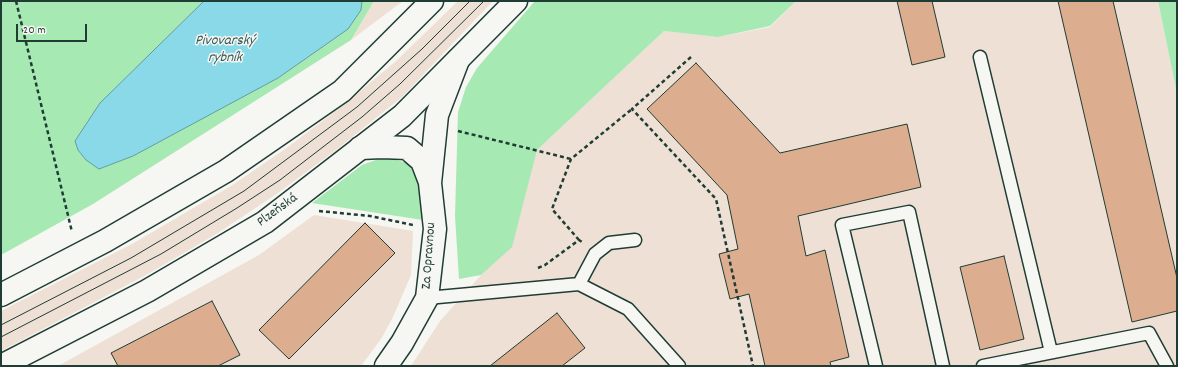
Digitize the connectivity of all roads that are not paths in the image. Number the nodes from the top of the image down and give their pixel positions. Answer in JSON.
{"nodes":[{"id":1,"x":432,"y":1,"type":"edge"},
{"id":2,"x":516,"y":1,"type":"edge"},
{"id":3,"x":980,"y":57,"type":"dead end"},
{"id":4,"x":458,"y":60,"type":"junction"},
{"id":5,"x":360,"y":148,"type":"junction"},
{"id":6,"x":430,"y":183,"type":"junction"},
{"id":7,"x":635,"y":240,"type":"dead end"},
{"id":8,"x":579,"y":284,"type":"junction"},
{"id":9,"x":1,"y":295,"type":"edge"},
{"id":10,"x":427,"y":298,"type":"junction"},
{"id":11,"x":1051,"y":352,"type":"junction"},
{"id":12,"x":1,"y":366,"type":"edge"},
{"id":13,"x":386,"y":366,"type":"edge"},
{"id":14,"x":679,"y":366,"type":"edge"},
{"id":15,"x":876,"y":366,"type":"edge"},
{"id":16,"x":943,"y":366,"type":"edge"},
{"id":17,"x":983,"y":366,"type":"edge"},
{"id":18,"x":1167,"y":366,"type":"edge"}],
"edges":[{"from":1,"to":9,"type":"main road"},
{"from":2,"to":4,"type":"main road","name":"Plzeňská"},
{"from":3,"to":11,"type":"lane"},
{"from":4,"to":5,"type":"main road","name":"Plzeňská"},
{"from":4,"to":6,"type":"main road"},
{"from":5,"to":6,"type":"main road"},
{"from":5,"to":12,"type":"main road","name":"Plzeňská"},
{"from":6,"to":10,"type":"main road","name":"Za Opravnou"},
{"from":7,"to":8,"type":"lane"},
{"from":8,"to":10,"type":"lane"},
{"from":8,"to":14,"type":"lane"},
{"from":10,"to":13,"type":"main road","name":"Za Opravnou"},
{"from":11,"to":17,"type":"lane"},
{"from":11,"to":18,"type":"lane"},
{"from":15,"to":16,"type":"lane"}]}
